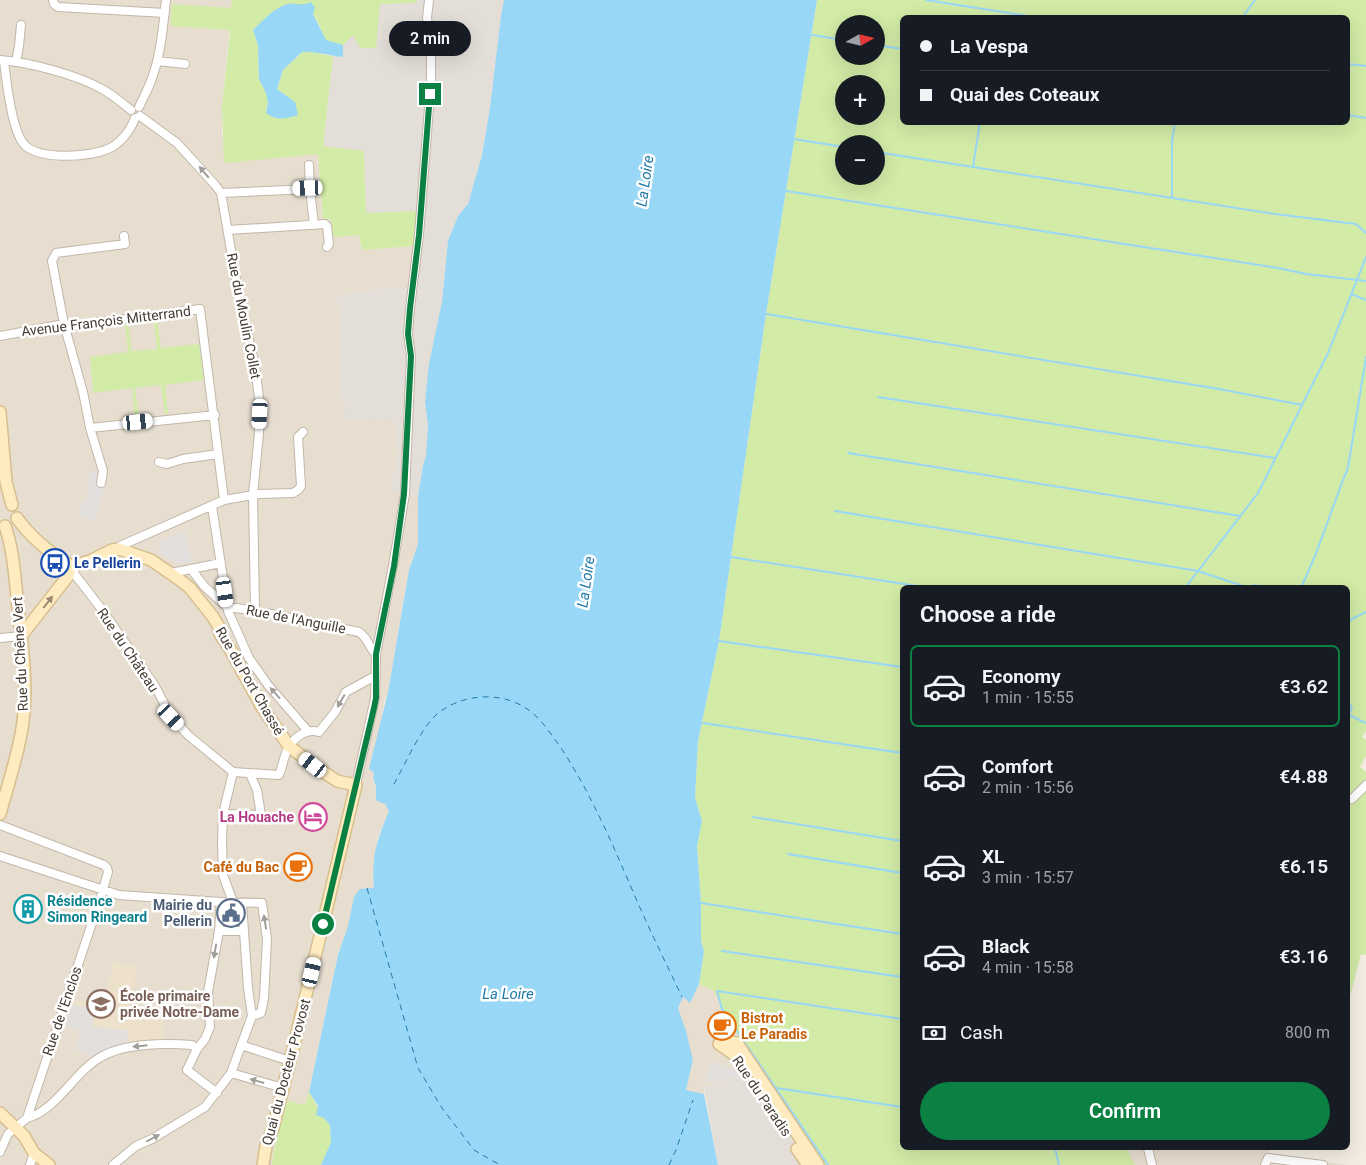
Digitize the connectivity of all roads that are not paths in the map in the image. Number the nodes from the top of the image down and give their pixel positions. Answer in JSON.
{"nodes":[{"id":1,"x":53,"y":0,"type":"edge"},
{"id":2,"x":166,"y":0,"type":"edge"},
{"id":3,"x":429,"y":0,"type":"edge"},
{"id":4,"x":165,"y":13,"type":"junction"},
{"id":5,"x":21,"y":25,"type":"dead end"},
{"id":6,"x":2,"y":60,"type":"edge"},
{"id":7,"x":157,"y":61,"type":"junction"},
{"id":8,"x":16,"y":62,"type":"junction"},
{"id":9,"x":185,"y":64,"type":"dead end"},
{"id":10,"x":135,"y":108,"type":"junction"},
{"id":11,"x":138,"y":117,"type":"junction"},
{"id":12,"x":309,"y":165,"type":"dead end"},
{"id":13,"x":310,"y":189,"type":"junction"},
{"id":14,"x":220,"y":193,"type":"junction"},
{"id":15,"x":314,"y":225,"type":"junction"},
{"id":16,"x":228,"y":230,"type":"junction"},
{"id":17,"x":124,"y":236,"type":"dead end"},
{"id":18,"x":326,"y":247,"type":"dead end"},
{"id":19,"x":64,"y":324,"type":"junction"},
{"id":20,"x":0,"y":336,"type":"edge"},
{"id":21,"x":0,"y":412,"type":"edge"},
{"id":22,"x":214,"y":415,"type":"junction"},
{"id":23,"x":90,"y":428,"type":"junction"},
{"id":24,"x":304,"y":432,"type":"dead end"},
{"id":25,"x":218,"y":454,"type":"junction"},
{"id":26,"x":160,"y":462,"type":"dead end"},
{"id":27,"x":101,"y":483,"type":"dead end"},
{"id":28,"x":253,"y":495,"type":"junction"},
{"id":29,"x":224,"y":500,"type":"junction"},
{"id":30,"x":5,"y":504,"type":"edge"},
{"id":31,"x":212,"y":506,"type":"junction"},
{"id":32,"x":9,"y":523,"type":"edge"},
{"id":33,"x":119,"y":549,"type":"junction"},
{"id":34,"x":221,"y":563,"type":"junction"},
{"id":35,"x":71,"y":566,"type":"junction"},
{"id":36,"x":191,"y":569,"type":"junction"},
{"id":37,"x":171,"y":573,"type":"junction"},
{"id":38,"x":227,"y":607,"type":"junction"},
{"id":39,"x":254,"y":610,"type":"junction"},
{"id":40,"x":21,"y":636,"type":"junction"},
{"id":41,"x":0,"y":638,"type":"edge"},
{"id":42,"x":376,"y":654,"type":"junction"},
{"id":43,"x":375,"y":676,"type":"junction"},
{"id":44,"x":310,"y":730,"type":"junction"},
{"id":45,"x":289,"y":746,"type":"junction"},
{"id":46,"x":233,"y":772,"type":"junction"},
{"id":47,"x":250,"y":774,"type":"junction"},
{"id":48,"x":1366,"y":785,"type":"edge"},
{"id":49,"x":356,"y":786,"type":"junction"},
{"id":50,"x":1352,"y":799,"type":"dead end"},
{"id":51,"x":0,"y":814,"type":"edge"},
{"id":52,"x":223,"y":814,"type":"junction"},
{"id":53,"x":0,"y":825,"type":"edge"},
{"id":54,"x":0,"y":856,"type":"edge"},
{"id":55,"x":103,"y":890,"type":"junction"},
{"id":56,"x":221,"y":902,"type":"junction"},
{"id":57,"x":233,"y":902,"type":"junction"},
{"id":58,"x":242,"y":903,"type":"junction"},
{"id":59,"x":218,"y":931,"type":"junction"},
{"id":60,"x":244,"y":931,"type":"junction"},
{"id":61,"x":252,"y":1016,"type":"junction"},
{"id":62,"x":241,"y":1045,"type":"junction"},
{"id":63,"x":197,"y":1050,"type":"junction"},
{"id":64,"x":290,"y":1061,"type":"junction"},
{"id":65,"x":231,"y":1073,"type":"junction"},
{"id":66,"x":283,"y":1088,"type":"junction"},
{"id":67,"x":217,"y":1093,"type":"junction"},
{"id":68,"x":0,"y":1113,"type":"edge"},
{"id":69,"x":26,"y":1118,"type":"junction"},
{"id":70,"x":8,"y":1132,"type":"edge"},
{"id":71,"x":1148,"y":1150,"type":"edge"},
{"id":72,"x":0,"y":1152,"type":"edge"},
{"id":73,"x":34,"y":1153,"type":"junction"},
{"id":74,"x":1266,"y":1162,"type":"edge"},
{"id":75,"x":30,"y":1165,"type":"edge"},
{"id":76,"x":50,"y":1165,"type":"edge"},
{"id":77,"x":113,"y":1165,"type":"edge"},
{"id":78,"x":262,"y":1165,"type":"edge"},
{"id":79,"x":808,"y":1165,"type":"edge"},
{"id":80,"x":818,"y":1165,"type":"edge"},
{"id":81,"x":1152,"y":1165,"type":"edge"},
{"id":82,"x":1323,"y":1165,"type":"edge"}],
"edges":[{"from":1,"to":4,"type":"street"},
{"from":2,"to":4,"type":"street"},
{"from":3,"to":42,"type":"street"},
{"from":4,"to":7,"type":"street"},
{"from":5,"to":8,"type":"street"},
{"from":6,"to":8,"type":"street"},
{"from":6,"to":11,"type":"street"},
{"from":7,"to":9,"type":"street"},
{"from":7,"to":10,"type":"street"},
{"from":8,"to":10,"type":"street"},
{"from":10,"to":11,"type":"street"},
{"from":14,"to":11,"type":"street","name":"Rue du Moulin Collet","one_way":true},
{"from":12,"to":13,"type":"street"},
{"from":13,"to":14,"type":"street"},
{"from":13,"to":15,"type":"street"},
{"from":14,"to":16,"type":"street","name":"Rue du Moulin Collet"},
{"from":15,"to":16,"type":"street"},
{"from":15,"to":18,"type":"street"},
{"from":16,"to":28,"type":"street","name":"Rue du Moulin Collet"},
{"from":17,"to":19,"type":"street"},
{"from":19,"to":20,"type":"street","name":"Avenue François Mitterrand"},
{"from":19,"to":22,"type":"street","name":"Avenue François Mitterrand"},
{"from":19,"to":23,"type":"street"},
{"from":21,"to":30,"type":"street","name":"Rue du Chêne Vert"},
{"from":22,"to":23,"type":"street"},
{"from":22,"to":25,"type":"street","name":"Avenue François Mitterrand"},
{"from":23,"to":27,"type":"street"},
{"from":24,"to":28,"type":"street"},
{"from":25,"to":26,"type":"street"},
{"from":25,"to":29,"type":"street","name":"Avenue François Mitterrand"},
{"from":28,"to":29,"type":"street"},
{"from":28,"to":39,"type":"street","name":"Rue du Moulin Collet"},
{"from":29,"to":31,"type":"street"},
{"from":30,"to":32,"type":"street","name":"Rue du Chêne Vert"},
{"from":31,"to":33,"type":"street"},
{"from":31,"to":34,"type":"street"},
{"from":32,"to":35,"type":"street","name":"Rue du Château"},
{"from":32,"to":40,"type":"street","name":"Rue du Chêne Vert"},
{"from":33,"to":35,"type":"street"},
{"from":33,"to":37,"type":"street","name":"Rue du Port Chassé"},
{"from":34,"to":36,"type":"street"},
{"from":34,"to":38,"type":"street"},
{"from":40,"to":35,"type":"street","one_way":true},
{"from":35,"to":46,"type":"street","name":"Rue du Château"},
{"from":36,"to":37,"type":"street"},
{"from":36,"to":38,"type":"street","name":"Rue de l'Anguille"},
{"from":37,"to":45,"type":"street","name":"Rue du Port Chassé"},
{"from":38,"to":39,"type":"street","name":"Rue de l'Anguille"},
{"from":44,"to":38,"type":"street","one_way":true},
{"from":39,"to":42,"type":"street","name":"Rue de l'Anguille"},
{"from":40,"to":41,"type":"street"},
{"from":40,"to":51,"type":"street","name":"Rue du Chêne Vert"},
{"from":42,"to":43,"type":"street"},
{"from":43,"to":44,"type":"street","one_way":true},
{"from":43,"to":49,"type":"street"},
{"from":44,"to":45,"type":"street"},
{"from":45,"to":47,"type":"street"},
{"from":45,"to":49,"type":"street","name":"Rue du Port Chassé"},
{"from":46,"to":47,"type":"street"},
{"from":46,"to":52,"type":"street"},
{"from":47,"to":52,"type":"street"},
{"from":48,"to":50,"type":"street"},
{"from":49,"to":64,"type":"street","name":"Quai du Docteur Provost"},
{"from":52,"to":57,"type":"street"},
{"from":53,"to":55,"type":"street","name":"Rue de l'Enclos"},
{"from":54,"to":55,"type":"street"},
{"from":55,"to":56,"type":"street"},
{"from":55,"to":69,"type":"street","name":"Rue de l'Enclos"},
{"from":56,"to":57,"type":"street"},
{"from":56,"to":59,"type":"street"},
{"from":57,"to":58,"type":"street"},
{"from":58,"to":60,"type":"street"},
{"from":61,"to":58,"type":"street","one_way":true},
{"from":59,"to":60,"type":"street"},
{"from":59,"to":63,"type":"street","one_way":true},
{"from":60,"to":61,"type":"street"},
{"from":61,"to":62,"type":"street"},
{"from":62,"to":64,"type":"street"},
{"from":62,"to":65,"type":"street"},
{"from":63,"to":67,"type":"street"},
{"from":63,"to":69,"type":"street","one_way":true},
{"from":64,"to":66,"type":"street","name":"Quai du Docteur Provost"},
{"from":66,"to":65,"type":"street","one_way":true},
{"from":65,"to":67,"type":"street"},
{"from":66,"to":78,"type":"street","name":"Quai du Docteur Provost"},
{"from":77,"to":67,"type":"street","one_way":true},
{"from":68,"to":70,"type":"street"},
{"from":69,"to":70,"type":"street","name":"Rue de l'Enclos"},
{"from":70,"to":72,"type":"street"},
{"from":70,"to":73,"type":"street"},
{"from":71,"to":81,"type":"street"},
{"from":73,"to":75,"type":"street"},
{"from":73,"to":76,"type":"street"},
{"from":74,"to":82,"type":"street"},
{"from":79,"to":80,"type":"street","name":"Rue du Paradis"}]}
